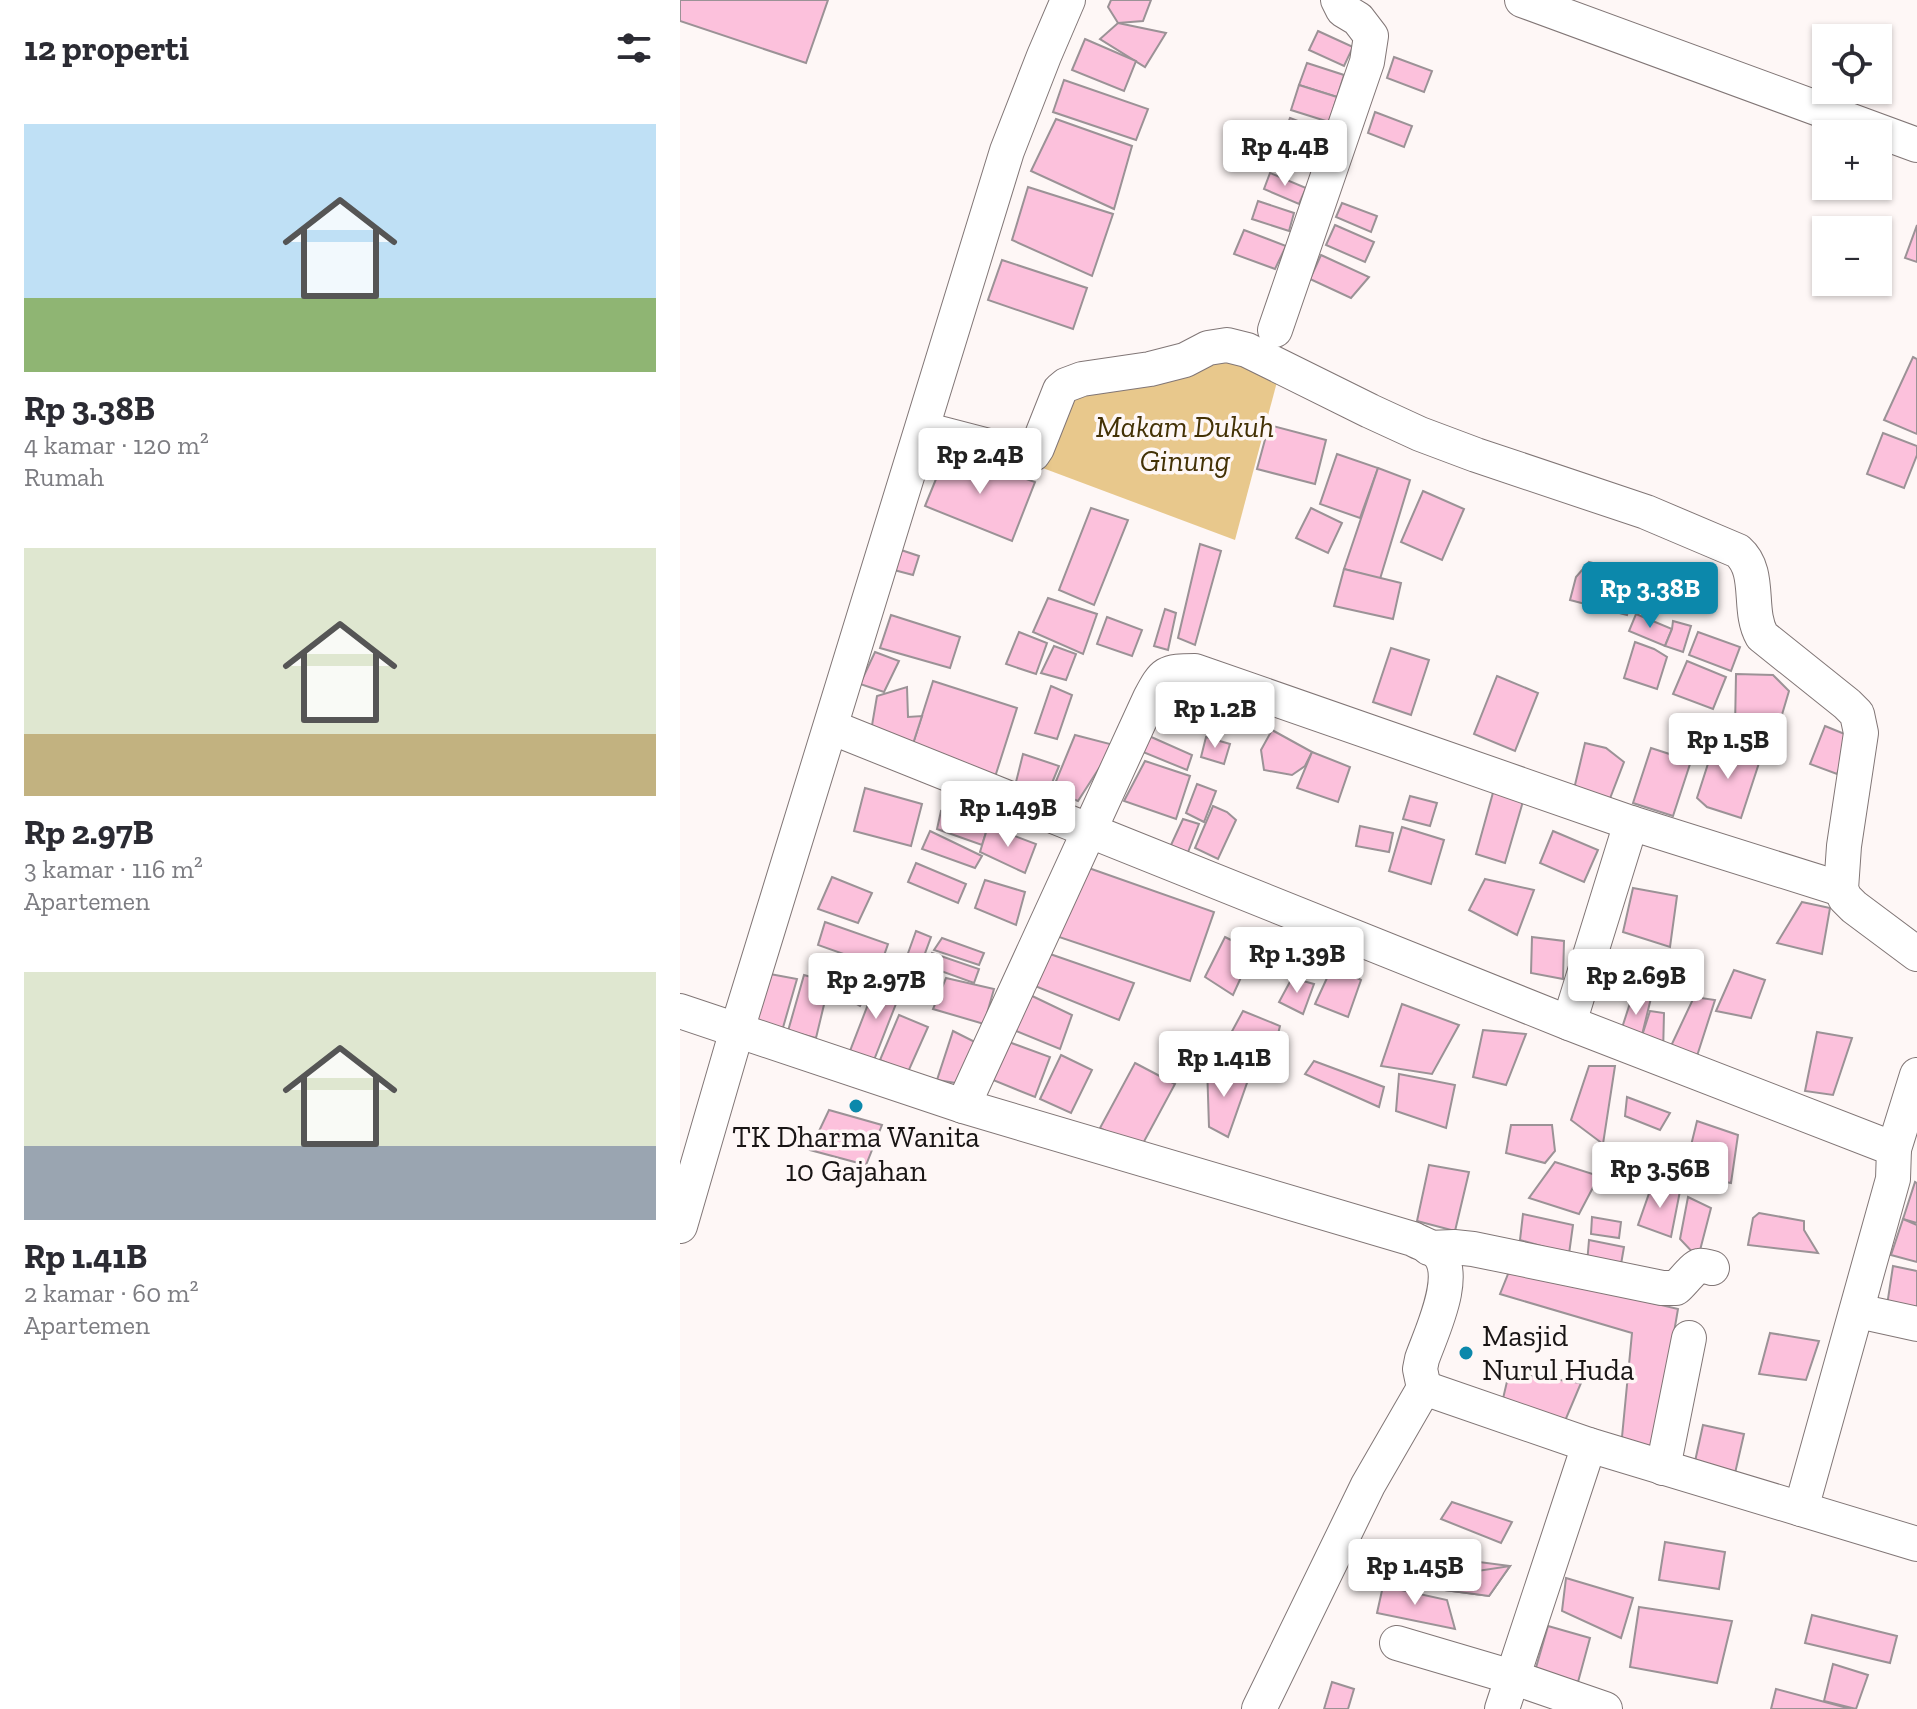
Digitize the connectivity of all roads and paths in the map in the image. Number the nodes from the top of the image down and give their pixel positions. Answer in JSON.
{"nodes":[{"id":1,"x":1068,"y":0,"type":"edge"},
{"id":2,"x":1338,"y":0,"type":"edge"},
{"id":3,"x":1522,"y":0,"type":"edge"},
{"id":4,"x":1917,"y":145,"type":"edge"},
{"id":5,"x":1275,"y":330,"type":"dead end"},
{"id":6,"x":923,"y":429,"type":"junction"},
{"id":7,"x":831,"y":727,"type":"junction"},
{"id":8,"x":1631,"y":823,"type":"junction"},
{"id":9,"x":1088,"y":831,"type":"junction"},
{"id":10,"x":1841,"y":889,"type":"junction"},
{"id":11,"x":1917,"y":954,"type":"edge"},
{"id":12,"x":680,"y":1011,"type":"edge"},
{"id":13,"x":1569,"y":1023,"type":"junction"},
{"id":14,"x":737,"y":1030,"type":"junction"},
{"id":15,"x":1917,"y":1075,"type":"edge"},
{"id":16,"x":963,"y":1106,"type":"junction"},
{"id":17,"x":1894,"y":1149,"type":"junction"},
{"id":18,"x":680,"y":1226,"type":"edge"},
{"id":19,"x":1429,"y":1248,"type":"junction"},
{"id":20,"x":1712,"y":1268,"type":"dead end"},
{"id":21,"x":1858,"y":1311,"type":"junction"},
{"id":22,"x":1917,"y":1324,"type":"edge"},
{"id":23,"x":1689,"y":1338,"type":"dead end"},
{"id":24,"x":1424,"y":1388,"type":"junction"},
{"id":25,"x":1589,"y":1445,"type":"junction"},
{"id":26,"x":1663,"y":1468,"type":"junction"},
{"id":27,"x":1801,"y":1509,"type":"junction"},
{"id":28,"x":1917,"y":1544,"type":"edge"},
{"id":29,"x":1397,"y":1643,"type":"dead end"},
{"id":30,"x":1507,"y":1693,"type":"edge"},
{"id":31,"x":1259,"y":1709,"type":"edge"},
{"id":32,"x":1605,"y":1709,"type":"edge"}],
"edges":[{"from":1,"to":6,"type":"street"},
{"from":2,"to":5,"type":"street"},
{"from":3,"to":4,"type":"street"},
{"from":6,"to":7,"type":"street"},
{"from":6,"to":10,"type":"street"},
{"from":7,"to":9,"type":"street"},
{"from":7,"to":14,"type":"street"},
{"from":8,"to":9,"type":"street"},
{"from":8,"to":10,"type":"street"},
{"from":8,"to":13,"type":"street"},
{"from":9,"to":13,"type":"street"},
{"from":9,"to":16,"type":"street"},
{"from":10,"to":11,"type":"street"},
{"from":12,"to":14,"type":"street"},
{"from":13,"to":17,"type":"street"},
{"from":14,"to":16,"type":"street"},
{"from":14,"to":18,"type":"street"},
{"from":15,"to":17,"type":"street"},
{"from":16,"to":19,"type":"street"},
{"from":17,"to":21,"type":"street"},
{"from":19,"to":20,"type":"street"},
{"from":19,"to":24,"type":"street"},
{"from":21,"to":22,"type":"street"},
{"from":21,"to":27,"type":"street"},
{"from":23,"to":26,"type":"street"},
{"from":24,"to":25,"type":"street"},
{"from":24,"to":31,"type":"street"},
{"from":25,"to":26,"type":"street"},
{"from":25,"to":30,"type":"street"},
{"from":26,"to":27,"type":"street"},
{"from":27,"to":28,"type":"street"},
{"from":29,"to":30,"type":"street"},
{"from":30,"to":32,"type":"street"}]}
